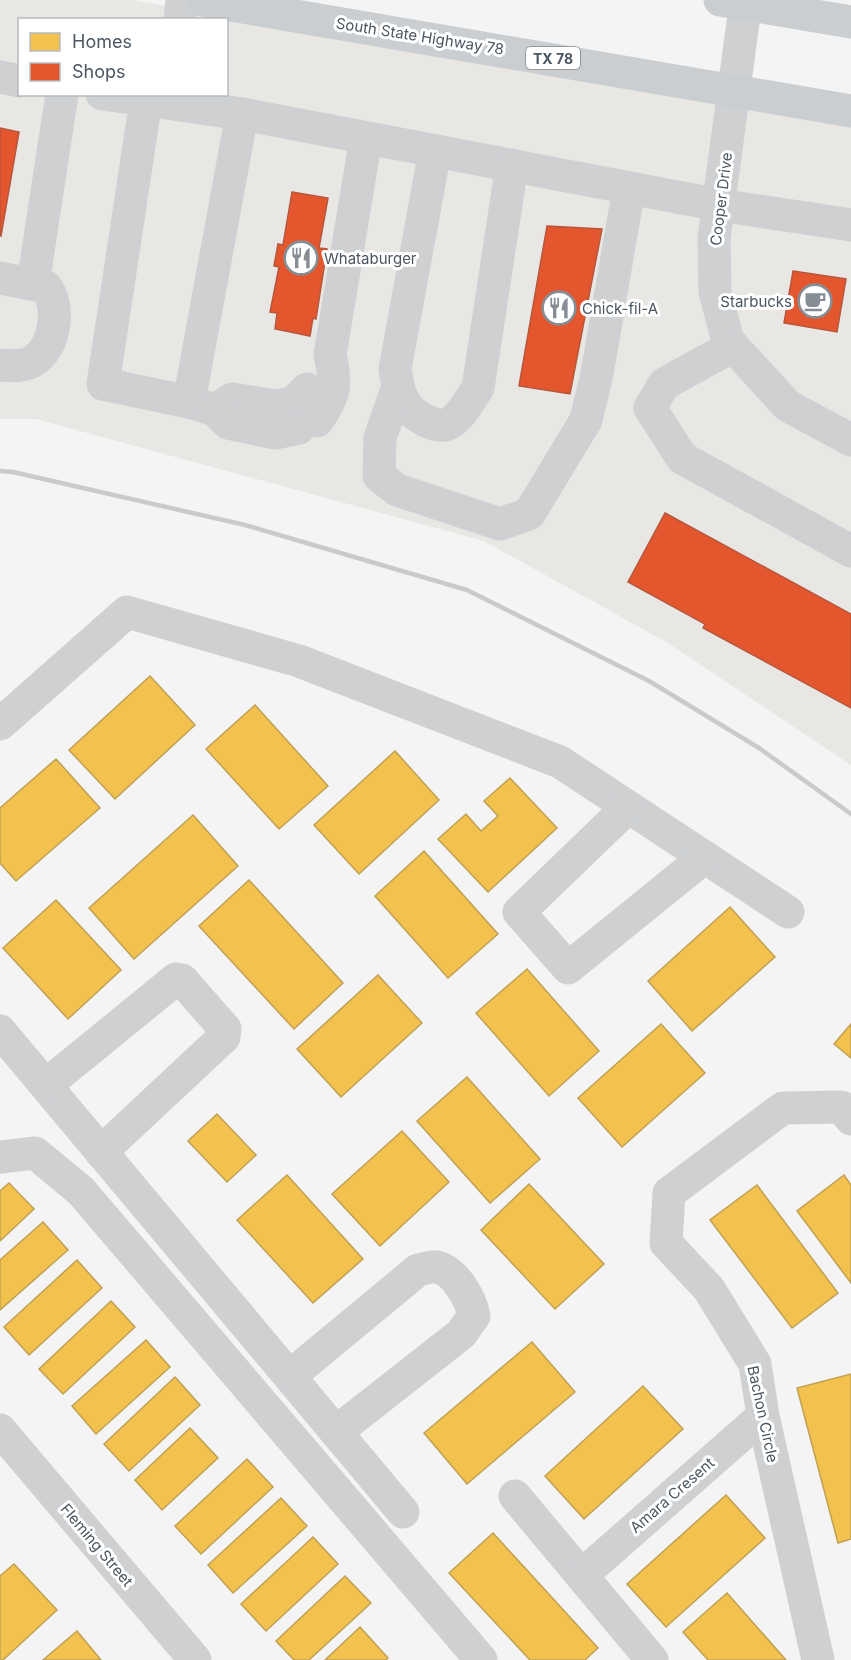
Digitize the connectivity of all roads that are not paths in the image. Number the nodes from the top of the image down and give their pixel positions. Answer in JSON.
{"nodes":[{"id":1,"x":182,"y":0,"type":"edge"},
{"id":2,"x":202,"y":0,"type":"edge"},
{"id":3,"x":737,"y":2,"type":"edge"},
{"id":4,"x":180,"y":18,"type":"edge"},
{"id":5,"x":851,"y":22,"type":"edge"},
{"id":6,"x":0,"y":77,"type":"edge"},
{"id":7,"x":18,"y":81,"type":"edge"},
{"id":8,"x":735,"y":90,"type":"junction"},
{"id":9,"x":62,"y":96,"type":"edge"},
{"id":10,"x":123,"y":96,"type":"edge"},
{"id":11,"x":164,"y":100,"type":"edge"},
{"id":12,"x":851,"y":111,"type":"edge"},
{"id":13,"x":242,"y":114,"type":"junction"},
{"id":14,"x":366,"y":138,"type":"junction"},
{"id":15,"x":435,"y":151,"type":"junction"},
{"id":16,"x":512,"y":165,"type":"junction"},
{"id":17,"x":629,"y":188,"type":"junction"},
{"id":18,"x":719,"y":205,"type":"junction"},
{"id":19,"x":851,"y":225,"type":"edge"},
{"id":20,"x":0,"y":278,"type":"edge"},
{"id":21,"x":33,"y":284,"type":"junction"},
{"id":22,"x":733,"y":346,"type":"junction"},
{"id":23,"x":0,"y":365,"type":"edge"},
{"id":24,"x":317,"y":372,"type":"junction"},
{"id":25,"x":397,"y":389,"type":"junction"},
{"id":26,"x":202,"y":406,"type":"junction"},
{"id":27,"x":850,"y":432,"type":"edge"},
{"id":28,"x":851,"y":551,"type":"edge"},
{"id":29,"x":0,"y":724,"type":"edge"},
{"id":30,"x":628,"y":807,"type":"junction"},
{"id":31,"x":705,"y":857,"type":"junction"},
{"id":32,"x":788,"y":912,"type":"dead end"},
{"id":33,"x":0,"y":1031,"type":"edge"},
{"id":34,"x":46,"y":1086,"type":"junction"},
{"id":35,"x":851,"y":1119,"type":"edge"},
{"id":36,"x":101,"y":1152,"type":"junction"},
{"id":37,"x":0,"y":1157,"type":"edge"},
{"id":38,"x":290,"y":1377,"type":"junction"},
{"id":39,"x":763,"y":1416,"type":"junction"},
{"id":40,"x":0,"y":1430,"type":"edge"},
{"id":41,"x":336,"y":1432,"type":"junction"},
{"id":42,"x":515,"y":1496,"type":"dead end"},
{"id":43,"x":403,"y":1512,"type":"dead end"},
{"id":44,"x":582,"y":1575,"type":"junction"},
{"id":45,"x":195,"y":1660,"type":"edge"},
{"id":46,"x":481,"y":1660,"type":"edge"},
{"id":47,"x":652,"y":1660,"type":"edge"},
{"id":48,"x":818,"y":1660,"type":"edge"}],
"edges":[{"from":1,"to":4,"type":"street"},
{"from":2,"to":8,"type":"main road","name":"South State Highway 78","number":"TX 78"},
{"from":3,"to":5,"type":"main road"},
{"from":3,"to":8,"type":"street","name":"Cooper Drive"},
{"from":6,"to":7,"type":"street"},
{"from":8,"to":12,"type":"main road","name":"South State Highway 78","number":"TX 78"},
{"from":8,"to":18,"type":"street","name":"Cooper Drive"},
{"from":9,"to":21,"type":"street"},
{"from":10,"to":11,"type":"street"},
{"from":11,"to":13,"type":"street"},
{"from":11,"to":26,"type":"street"},
{"from":13,"to":14,"type":"street"},
{"from":13,"to":26,"type":"street"},
{"from":14,"to":15,"type":"street"},
{"from":14,"to":24,"type":"street"},
{"from":15,"to":16,"type":"street"},
{"from":15,"to":25,"type":"street"},
{"from":16,"to":17,"type":"street"},
{"from":16,"to":25,"type":"street"},
{"from":17,"to":18,"type":"street"},
{"from":17,"to":25,"type":"street"},
{"from":18,"to":19,"type":"street"},
{"from":18,"to":22,"type":"street","name":"Cooper Drive"},
{"from":20,"to":21,"type":"street"},
{"from":21,"to":23,"type":"street"},
{"from":22,"to":27,"type":"street","name":"Cooper Drive"},
{"from":22,"to":28,"type":"street"},
{"from":24,"to":26,"type":"street"},
{"from":24,"to":26,"type":"street"},
{"from":29,"to":30,"type":"street"},
{"from":30,"to":31,"type":"street"},
{"from":30,"to":31,"type":"street"},
{"from":31,"to":32,"type":"street"},
{"from":33,"to":34,"type":"street"},
{"from":34,"to":36,"type":"street"},
{"from":34,"to":36,"type":"street"},
{"from":35,"to":39,"type":"street","name":"Bachon Circle"},
{"from":36,"to":38,"type":"street"},
{"from":37,"to":46,"type":"street"},
{"from":38,"to":41,"type":"street"},
{"from":38,"to":41,"type":"street"},
{"from":39,"to":44,"type":"street","name":"Amara Cresent"},
{"from":39,"to":48,"type":"street","name":"Bachon Circle"},
{"from":40,"to":45,"type":"street","name":"Fleming Street"},
{"from":41,"to":43,"type":"street"},
{"from":42,"to":44,"type":"street"},
{"from":44,"to":47,"type":"street"}]}
